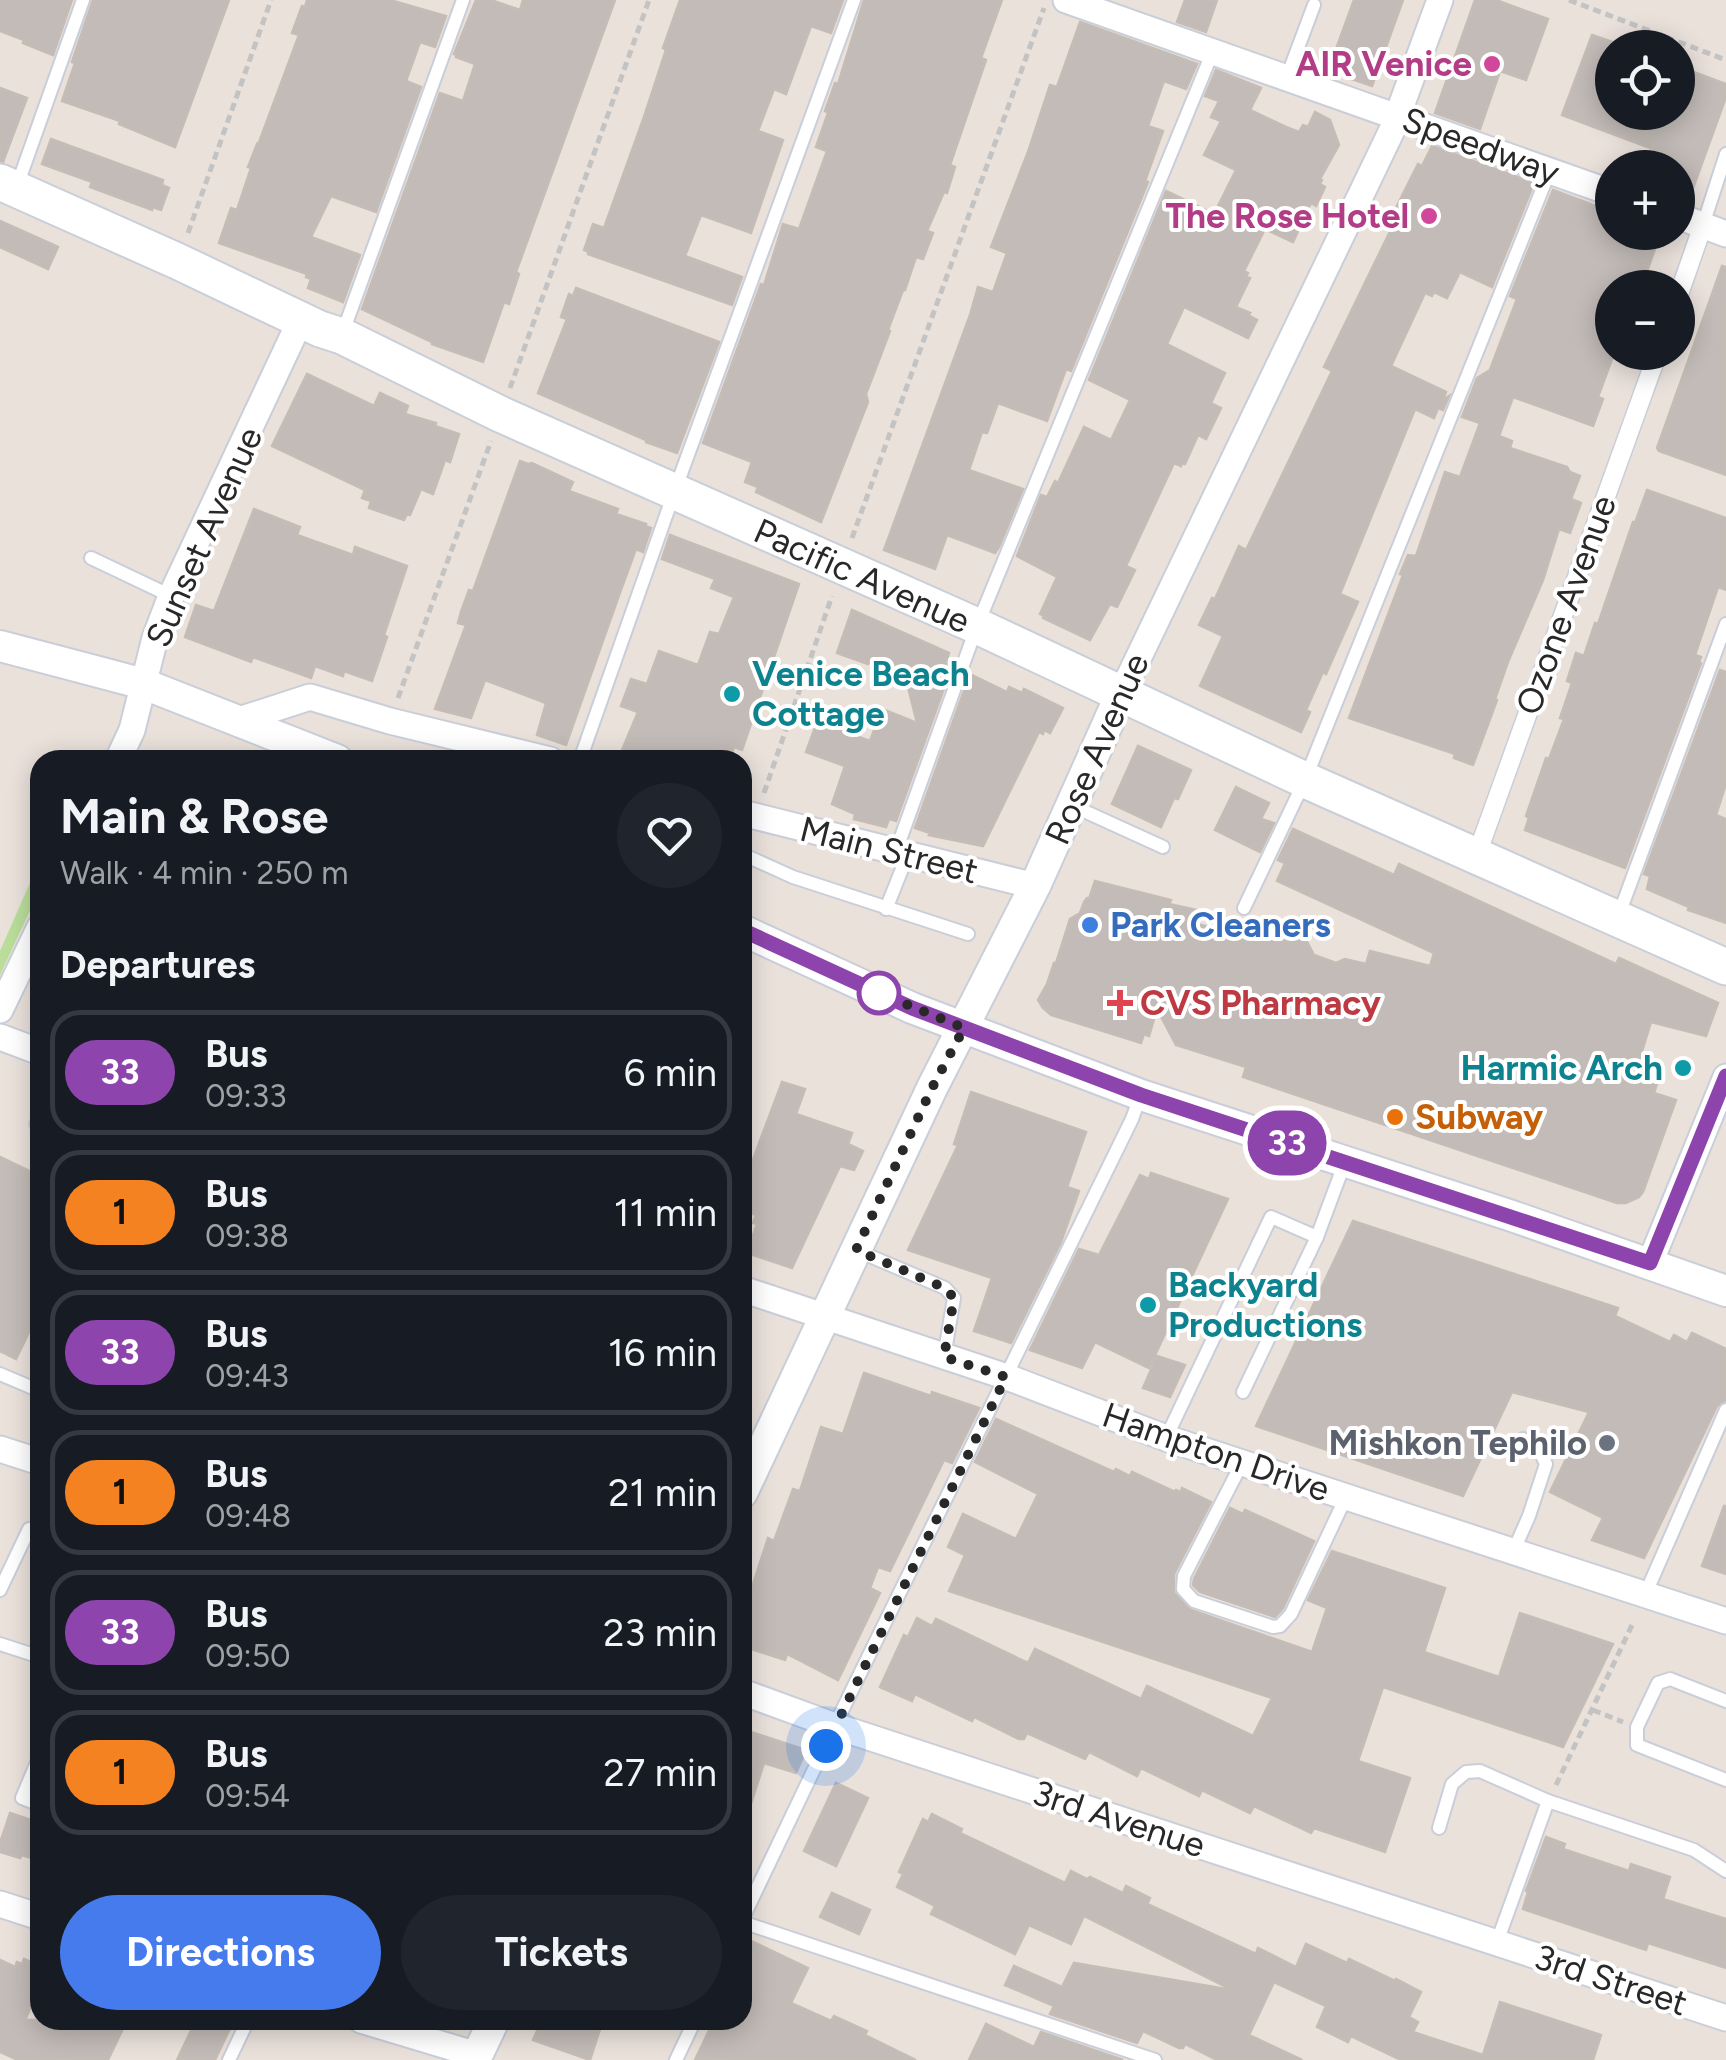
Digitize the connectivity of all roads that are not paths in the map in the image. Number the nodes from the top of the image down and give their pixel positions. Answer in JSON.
{"nodes":[{"id":1,"x":82,"y":0,"type":"edge"},
{"id":2,"x":463,"y":0,"type":"edge"},
{"id":3,"x":854,"y":0,"type":"edge"},
{"id":4,"x":1066,"y":0,"type":"edge"},
{"id":5,"x":1440,"y":0,"type":"edge"},
{"id":6,"x":1314,"y":4,"type":"dead end"},
{"id":7,"x":1213,"y":51,"type":"junction"},
{"id":8,"x":1286,"y":77,"type":"junction"},
{"id":9,"x":1398,"y":116,"type":"junction"},
{"id":10,"x":1726,"y":154,"type":"edge"},
{"id":11,"x":1550,"y":170,"type":"junction"},
{"id":12,"x":8,"y":186,"type":"edge"},
{"id":13,"x":1595,"y":187,"type":"edge"},
{"id":14,"x":1715,"y":230,"type":"edge"},
{"id":15,"x":1693,"y":270,"type":"edge"},
{"id":16,"x":301,"y":319,"type":"junction"},
{"id":17,"x":342,"y":336,"type":"junction"},
{"id":18,"x":1652,"y":370,"type":"edge"},
{"id":19,"x":674,"y":493,"type":"junction"},
{"id":20,"x":91,"y":558,"type":"dead end"},
{"id":21,"x":172,"y":596,"type":"junction"},
{"id":22,"x":1726,"y":624,"type":"edge"},
{"id":23,"x":977,"y":626,"type":"junction"},
{"id":24,"x":0,"y":646,"type":"edge"},
{"id":25,"x":144,"y":684,"type":"junction"},
{"id":26,"x":1121,"y":694,"type":"junction"},
{"id":27,"x":239,"y":720,"type":"junction"},
{"id":28,"x":123,"y":750,"type":"edge"},
{"id":29,"x":312,"y":750,"type":"edge"},
{"id":30,"x":509,"y":750,"type":"edge"},
{"id":31,"x":584,"y":750,"type":"edge"},
{"id":32,"x":1304,"y":780,"type":"junction"},
{"id":33,"x":1071,"y":805,"type":"junction"},
{"id":34,"x":752,"y":816,"type":"edge"},
{"id":35,"x":1163,"y":847,"type":"dead end"},
{"id":36,"x":902,"y":853,"type":"junction"},
{"id":37,"x":1476,"y":857,"type":"junction"},
{"id":38,"x":752,"y":859,"type":"edge"},
{"id":39,"x":1035,"y":886,"type":"junction"},
{"id":40,"x":1244,"y":908,"type":"dead end"},
{"id":41,"x":886,"y":909,"type":"junction"},
{"id":42,"x":1618,"y":919,"type":"junction"},
{"id":43,"x":968,"y":934,"type":"dead end"},
{"id":44,"x":752,"y":941,"type":"edge"},
{"id":45,"x":30,"y":954,"type":"edge"},
{"id":46,"x":1726,"y":967,"type":"edge"},
{"id":47,"x":0,"y":1010,"type":"edge"},
{"id":48,"x":964,"y":1028,"type":"junction"},
{"id":49,"x":0,"y":1038,"type":"edge"},
{"id":50,"x":30,"y":1048,"type":"edge"},
{"id":51,"x":1726,"y":1076,"type":"edge"},
{"id":52,"x":1141,"y":1095,"type":"junction"},
{"id":53,"x":1344,"y":1162,"type":"junction"},
{"id":54,"x":1317,"y":1237,"type":"junction"},
{"id":55,"x":856,"y":1250,"type":"junction"},
{"id":56,"x":1650,"y":1263,"type":"junction"},
{"id":57,"x":1726,"y":1291,"type":"edge"},
{"id":58,"x":752,"y":1292,"type":"edge"},
{"id":59,"x":824,"y":1317,"type":"junction"},
{"id":60,"x":944,"y":1357,"type":"junction"},
{"id":61,"x":0,"y":1374,"type":"edge"},
{"id":62,"x":1006,"y":1377,"type":"junction"},
{"id":63,"x":30,"y":1386,"type":"edge"},
{"id":64,"x":1244,"y":1392,"type":"dead end"},
{"id":65,"x":1726,"y":1410,"type":"edge"},
{"id":66,"x":1166,"y":1438,"type":"junction"},
{"id":67,"x":1524,"y":1439,"type":"dead end"},
{"id":68,"x":0,"y":1449,"type":"edge"},
{"id":69,"x":30,"y":1459,"type":"edge"},
{"id":70,"x":1242,"y":1463,"type":"junction"},
{"id":71,"x":752,"y":1472,"type":"edge"},
{"id":72,"x":1346,"y":1497,"type":"junction"},
{"id":73,"x":30,"y":1528,"type":"edge"},
{"id":74,"x":1513,"y":1552,"type":"junction"},
{"id":75,"x":0,"y":1590,"type":"edge"},
{"id":76,"x":1645,"y":1594,"type":"junction"},
{"id":77,"x":1726,"y":1621,"type":"edge"},
{"id":78,"x":0,"y":1644,"type":"edge"},
{"id":79,"x":30,"y":1654,"type":"edge"},
{"id":80,"x":752,"y":1696,"type":"edge"},
{"id":81,"x":1726,"y":1701,"type":"edge"},
{"id":82,"x":836,"y":1726,"type":"junction"},
{"id":83,"x":30,"y":1779,"type":"edge"},
{"id":84,"x":1726,"y":1780,"type":"edge"},
{"id":85,"x":30,"y":1801,"type":"edge"},
{"id":86,"x":1548,"y":1801,"type":"junction"},
{"id":87,"x":1439,"y":1828,"type":"dead end"},
{"id":88,"x":1726,"y":1870,"type":"edge"},
{"id":89,"x":752,"y":1900,"type":"edge"},
{"id":90,"x":0,"y":1904,"type":"edge"},
{"id":91,"x":30,"y":1914,"type":"edge"},
{"id":92,"x":752,"y":1924,"type":"edge"},
{"id":93,"x":1497,"y":1942,"type":"junction"},
{"id":94,"x":1726,"y":2018,"type":"edge"},
{"id":95,"x":243,"y":2030,"type":"edge"},
{"id":96,"x":392,"y":2030,"type":"edge"},
{"id":97,"x":490,"y":2030,"type":"edge"},
{"id":98,"x":690,"y":2030,"type":"edge"},
{"id":99,"x":480,"y":2058,"type":"edge"},
{"id":100,"x":228,"y":2060,"type":"edge"},
{"id":101,"x":676,"y":2060,"type":"edge"},
{"id":102,"x":1156,"y":2060,"type":"edge"}],
"edges":[{"from":1,"to":12,"type":"lane"},
{"from":2,"to":17,"type":"lane"},
{"from":3,"to":19,"type":"lane"},
{"from":4,"to":7,"type":"street","name":"Speedway"},
{"from":5,"to":9,"type":"street","name":"Rose Avenue"},
{"from":6,"to":8,"type":"lane"},
{"from":7,"to":8,"type":"street","name":"Speedway"},
{"from":7,"to":23,"type":"lane"},
{"from":8,"to":9,"type":"street","name":"Speedway"},
{"from":9,"to":11,"type":"street","name":"Speedway"},
{"from":9,"to":26,"type":"street","name":"Rose Avenue"},
{"from":10,"to":14,"type":"lane"},
{"from":11,"to":13,"type":"street","name":"Speedway"},
{"from":11,"to":32,"type":"lane"},
{"from":12,"to":16,"type":"main road","name":"Pacific Avenue"},
{"from":14,"to":15,"type":"street"},
{"from":16,"to":17,"type":"main road","name":"Pacific Avenue"},
{"from":16,"to":21,"type":"street","name":"Sunset Avenue"},
{"from":17,"to":19,"type":"main road","name":"Pacific Avenue"},
{"from":18,"to":37,"type":"street","name":"Ozone Avenue"},
{"from":19,"to":23,"type":"main road","name":"Pacific Avenue"},
{"from":19,"to":31,"type":"lane"},
{"from":20,"to":21,"type":"lane"},
{"from":21,"to":25,"type":"street","name":"Sunset Avenue"},
{"from":22,"to":42,"type":"lane"},
{"from":23,"to":26,"type":"main road","name":"Pacific Avenue"},
{"from":23,"to":36,"type":"lane"},
{"from":24,"to":25,"type":"street"},
{"from":25,"to":27,"type":"street"},
{"from":25,"to":28,"type":"street","name":"Sunset Avenue"},
{"from":26,"to":32,"type":"main road","name":"Pacific Avenue"},
{"from":26,"to":33,"type":"street","name":"Rose Avenue"},
{"from":27,"to":29,"type":"street"},
{"from":27,"to":30,"type":"street"},
{"from":32,"to":37,"type":"main road","name":"Pacific Avenue"},
{"from":32,"to":40,"type":"lane"},
{"from":33,"to":35,"type":"lane"},
{"from":33,"to":39,"type":"street","name":"Rose Avenue"},
{"from":34,"to":36,"type":"street","name":"Main Street"},
{"from":36,"to":39,"type":"street","name":"Main Street"},
{"from":36,"to":41,"type":"lane"},
{"from":37,"to":42,"type":"main road","name":"Pacific Avenue"},
{"from":38,"to":41,"type":"lane"},
{"from":39,"to":48,"type":"street","name":"Rose Avenue"},
{"from":41,"to":43,"type":"lane"},
{"from":42,"to":46,"type":"main road","name":"Pacific Avenue"},
{"from":44,"to":48,"type":"street"},
{"from":45,"to":47,"type":"street"},
{"from":48,"to":52,"type":"street"},
{"from":48,"to":55,"type":"street","name":"Rose Avenue"},
{"from":49,"to":50,"type":"street"},
{"from":51,"to":56,"type":"street"},
{"from":52,"to":53,"type":"street"},
{"from":52,"to":62,"type":"lane"},
{"from":53,"to":54,"type":"lane"},
{"from":53,"to":56,"type":"street"},
{"from":54,"to":64,"type":"lane"},
{"from":54,"to":66,"type":"lane"},
{"from":55,"to":59,"type":"street","name":"Rose Avenue"},
{"from":55,"to":60,"type":"lane"},
{"from":56,"to":57,"type":"street"},
{"from":58,"to":59,"type":"street","name":"Hampton Drive"},
{"from":59,"to":60,"type":"street","name":"Hampton Drive"},
{"from":59,"to":71,"type":"street","name":"Rose Avenue"},
{"from":60,"to":62,"type":"street","name":"Hampton Drive"},
{"from":61,"to":63,"type":"lane"},
{"from":62,"to":66,"type":"street","name":"Hampton Drive"},
{"from":62,"to":82,"type":"lane"},
{"from":65,"to":76,"type":"lane"},
{"from":66,"to":70,"type":"street","name":"Hampton Drive"},
{"from":67,"to":74,"type":"lane"},
{"from":68,"to":69,"type":"street"},
{"from":70,"to":72,"type":"street","name":"Hampton Drive"},
{"from":70,"to":72,"type":"lane"},
{"from":72,"to":74,"type":"street","name":"Hampton Drive"},
{"from":73,"to":75,"type":"lane"},
{"from":74,"to":76,"type":"street","name":"Hampton Drive"},
{"from":76,"to":77,"type":"street","name":"Hampton Drive"},
{"from":78,"to":79,"type":"lane"},
{"from":80,"to":82,"type":"street","name":"3rd Avenue"},
{"from":81,"to":84,"type":"lane"},
{"from":82,"to":89,"type":"lane"},
{"from":82,"to":93,"type":"street","name":"3rd Avenue"},
{"from":83,"to":85,"type":"lane"},
{"from":86,"to":87,"type":"lane"},
{"from":86,"to":88,"type":"lane"},
{"from":86,"to":93,"type":"lane"},
{"from":90,"to":91,"type":"street"},
{"from":92,"to":102,"type":"lane"},
{"from":93,"to":94,"type":"street","name":"3rd Street"},
{"from":95,"to":100,"type":"lane"},
{"from":96,"to":99,"type":"street"},
{"from":97,"to":99,"type":"street"},
{"from":98,"to":101,"type":"lane"}]}
